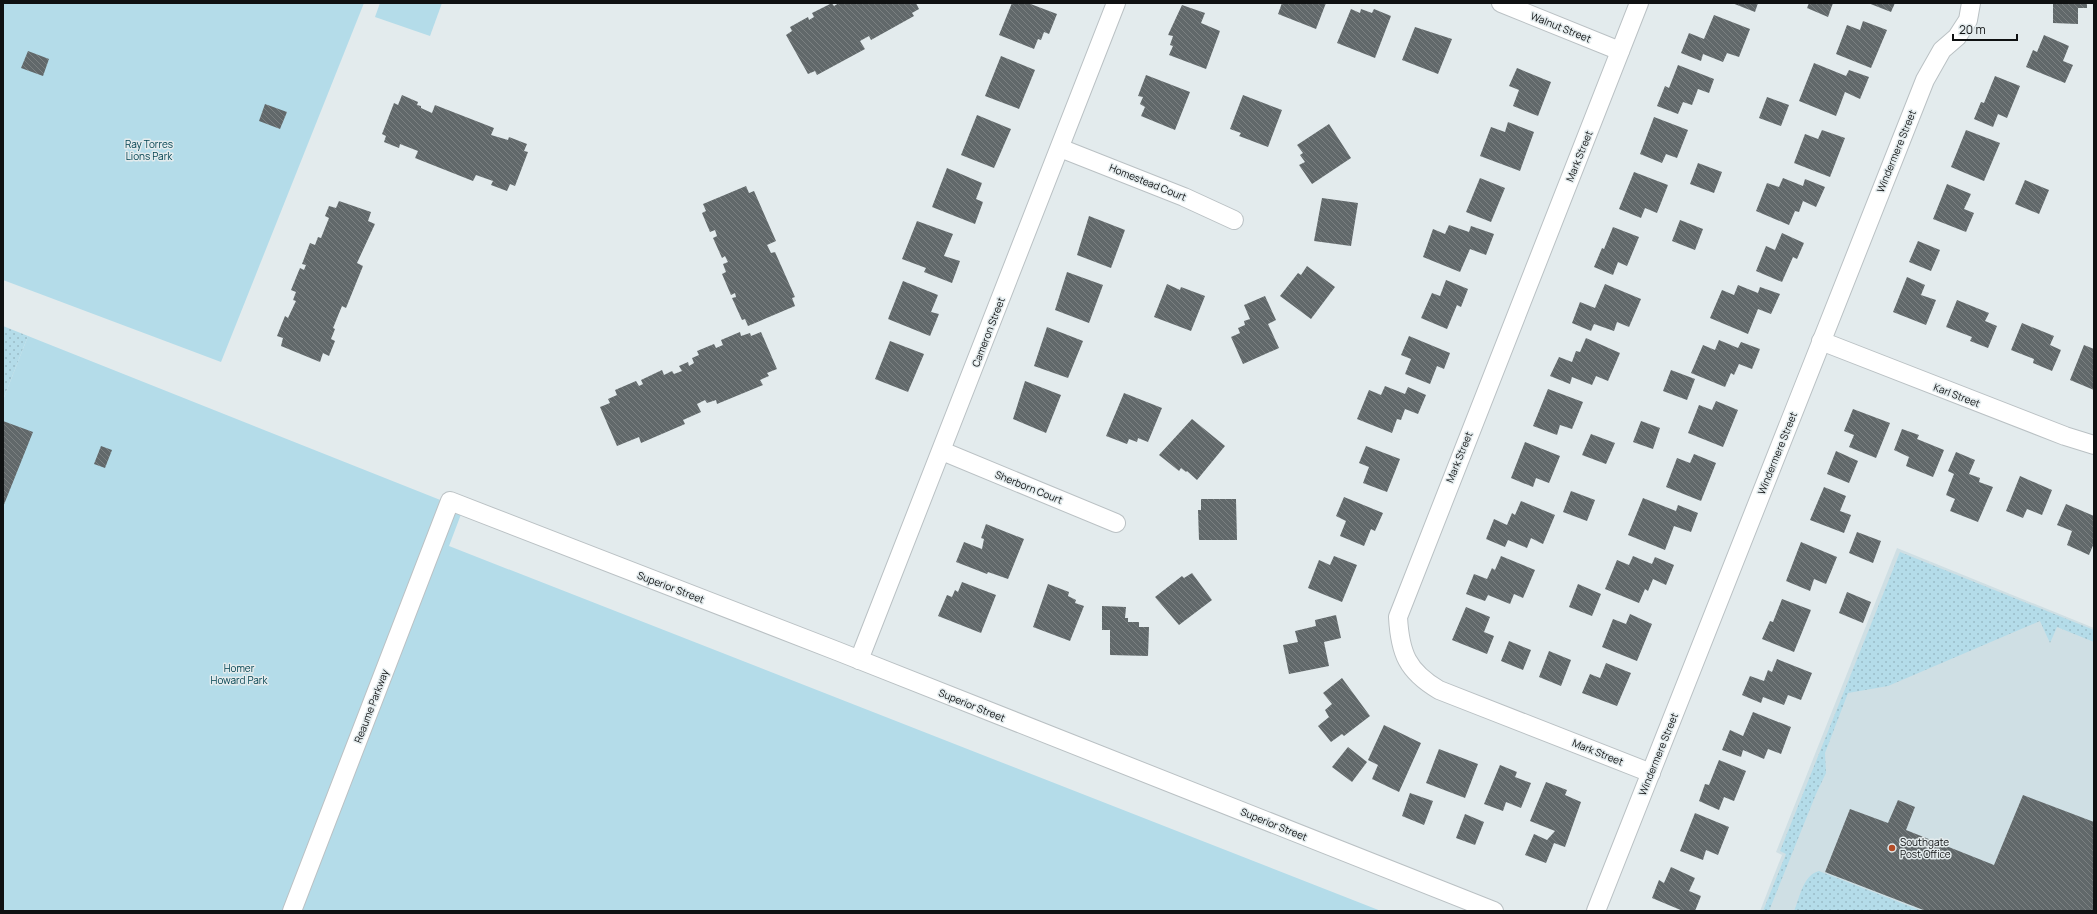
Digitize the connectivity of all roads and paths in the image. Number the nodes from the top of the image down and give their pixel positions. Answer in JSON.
{"nodes":[{"id":1,"x":1116,"y":3,"type":"edge"},
{"id":2,"x":1501,"y":3,"type":"edge"},
{"id":3,"x":1639,"y":3,"type":"edge"},
{"id":4,"x":1971,"y":3,"type":"edge"},
{"id":5,"x":1620,"y":51,"type":"junction"},
{"id":6,"x":1060,"y":148,"type":"junction"},
{"id":7,"x":1234,"y":220,"type":"dead end"},
{"id":8,"x":1821,"y":341,"type":"junction"},
{"id":9,"x":2094,"y":445,"type":"edge"},
{"id":10,"x":942,"y":451,"type":"junction"},
{"id":11,"x":450,"y":501,"type":"joint"},
{"id":12,"x":1116,"y":522,"type":"dead end"},
{"id":13,"x":859,"y":660,"type":"junction"},
{"id":14,"x":1651,"y":773,"type":"junction"},
{"id":15,"x":292,"y":911,"type":"edge"},
{"id":16,"x":1494,"y":911,"type":"edge"},
{"id":17,"x":1596,"y":911,"type":"edge"}],
"edges":[{"from":1,"to":6,"type":"street","name":"Cameron Street"},
{"from":2,"to":5,"type":"street","name":"Walnut Street"},
{"from":3,"to":5,"type":"street","name":"Mark Street"},
{"from":4,"to":8,"type":"street","name":"Windermere Street"},
{"from":5,"to":14,"type":"street","name":"Mark Street"},
{"from":6,"to":7,"type":"street","name":"Homestead Court"},
{"from":6,"to":10,"type":"street","name":"Cameron Street"},
{"from":8,"to":9,"type":"street","name":"Karl Street"},
{"from":8,"to":14,"type":"street","name":"Windermere Street"},
{"from":10,"to":12,"type":"street","name":"Sherborn Court"},
{"from":10,"to":13,"type":"street","name":"Cameron Street"},
{"from":11,"to":13,"type":"street","name":"Superior Street"},
{"from":11,"to":15,"type":"street","name":"Reaume Parkway"},
{"from":13,"to":16,"type":"street","name":"Superior Street"},
{"from":14,"to":17,"type":"street","name":"Windermere Street"}]}
